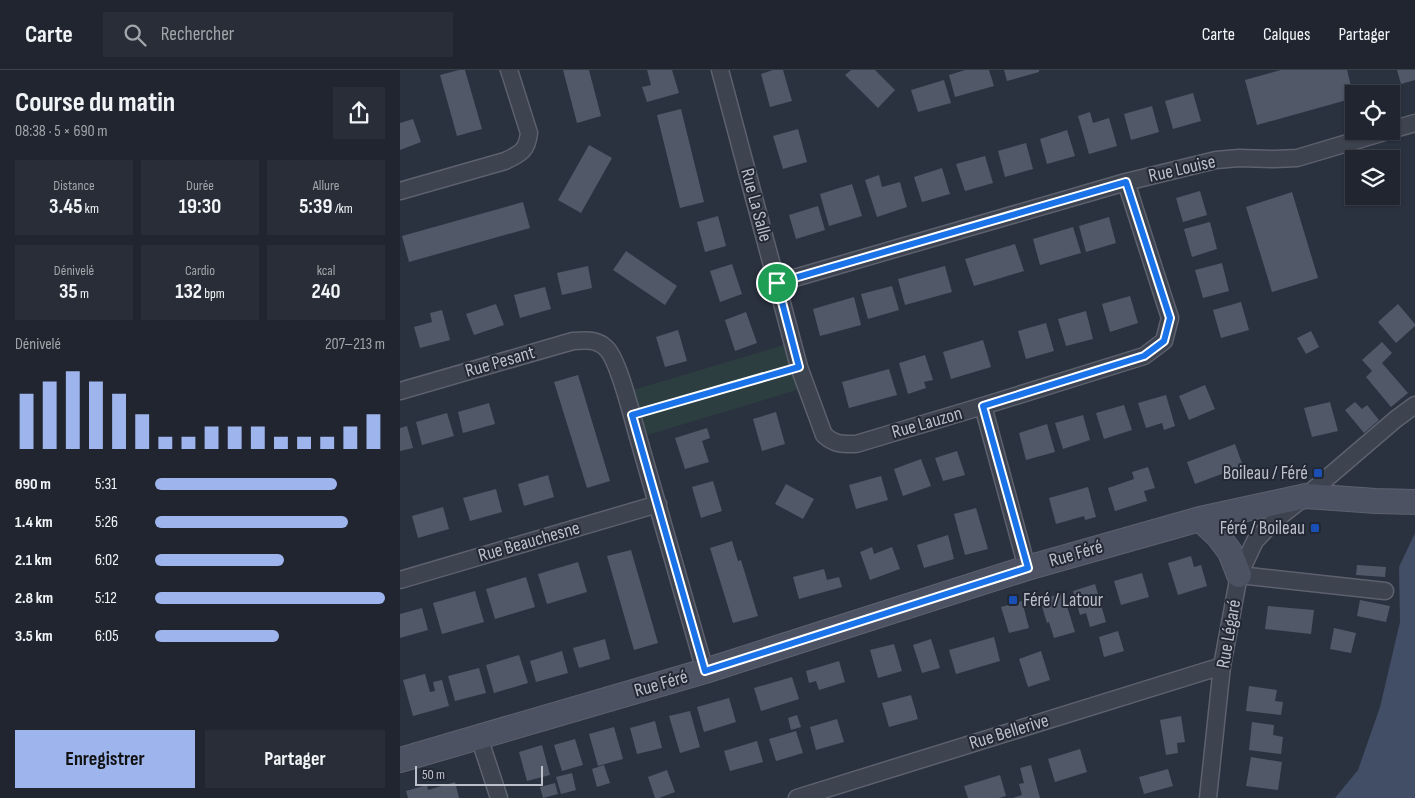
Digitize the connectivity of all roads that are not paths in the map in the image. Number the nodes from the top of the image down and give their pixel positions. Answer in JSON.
{"nodes":[{"id":1,"x":509,"y":70,"type":"edge"},
{"id":2,"x":720,"y":70,"type":"edge"},
{"id":3,"x":1415,"y":123,"type":"edge"},
{"id":4,"x":1400,"y":128,"type":"edge"},
{"id":5,"x":1359,"y":140,"type":"edge"},
{"id":6,"x":1126,"y":182,"type":"junction"},
{"id":7,"x":400,"y":191,"type":"edge"},
{"id":8,"x":777,"y":283,"type":"junction"},
{"id":9,"x":400,"y":391,"type":"edge"},
{"id":10,"x":1415,"y":405,"type":"edge"},
{"id":11,"x":983,"y":406,"type":"junction"},
{"id":12,"x":842,"y":444,"type":"joint"},
{"id":13,"x":1306,"y":496,"type":"junction"},
{"id":14,"x":1411,"y":502,"type":"edge"},
{"id":15,"x":658,"y":504,"type":"junction"},
{"id":16,"x":1200,"y":519,"type":"junction"},
{"id":17,"x":1028,"y":568,"type":"junction"},
{"id":18,"x":1239,"y":575,"type":"junction"},
{"id":19,"x":400,"y":580,"type":"edge"},
{"id":20,"x":1385,"y":591,"type":"dead end"},
{"id":21,"x":1222,"y":666,"type":"junction"},
{"id":22,"x":705,"y":671,"type":"junction"},
{"id":23,"x":479,"y":737,"type":"junction"},
{"id":24,"x":400,"y":760,"type":"edge"},
{"id":25,"x":499,"y":798,"type":"edge"},
{"id":26,"x":797,"y":798,"type":"edge"},
{"id":27,"x":1208,"y":798,"type":"edge"}],
"edges":[{"from":1,"to":7,"type":"street"},
{"from":2,"to":8,"type":"street","name":"Rue La Salle"},
{"from":3,"to":4,"type":"street","name":"Rue Louise"},
{"from":5,"to":6,"type":"street","name":"Rue Louise"},
{"from":6,"to":8,"type":"street","name":"Rue Louise"},
{"from":6,"to":11,"type":"street","name":"Rue Lauzon"},
{"from":8,"to":12,"type":"street","name":"Rue La Salle"},
{"from":9,"to":15,"type":"street","name":"Rue Pesant"},
{"from":10,"to":13,"type":"street","name":"Rue Légaré"},
{"from":11,"to":12,"type":"street","name":"Rue Lauzon"},
{"from":11,"to":17,"type":"street"},
{"from":13,"to":14,"type":"street","name":"Rue Féré"},
{"from":13,"to":16,"type":"street","name":"Rue Féré"},
{"from":13,"to":18,"type":"street","name":"Rue Légaré"},
{"from":15,"to":19,"type":"street","name":"Rue Beauchesne"},
{"from":15,"to":22,"type":"street"},
{"from":16,"to":17,"type":"street","name":"Rue Féré"},
{"from":16,"to":18,"type":"street"},
{"from":17,"to":22,"type":"street","name":"Rue Féré"},
{"from":18,"to":20,"type":"street"},
{"from":18,"to":21,"type":"street","name":"Rue Légaré"},
{"from":21,"to":26,"type":"street","name":"Rue Bellerive"},
{"from":21,"to":27,"type":"street","name":"Rue Légaré"},
{"from":22,"to":23,"type":"street","name":"Rue Féré"},
{"from":23,"to":24,"type":"street","name":"Rue Féré"},
{"from":23,"to":25,"type":"street"}]}
